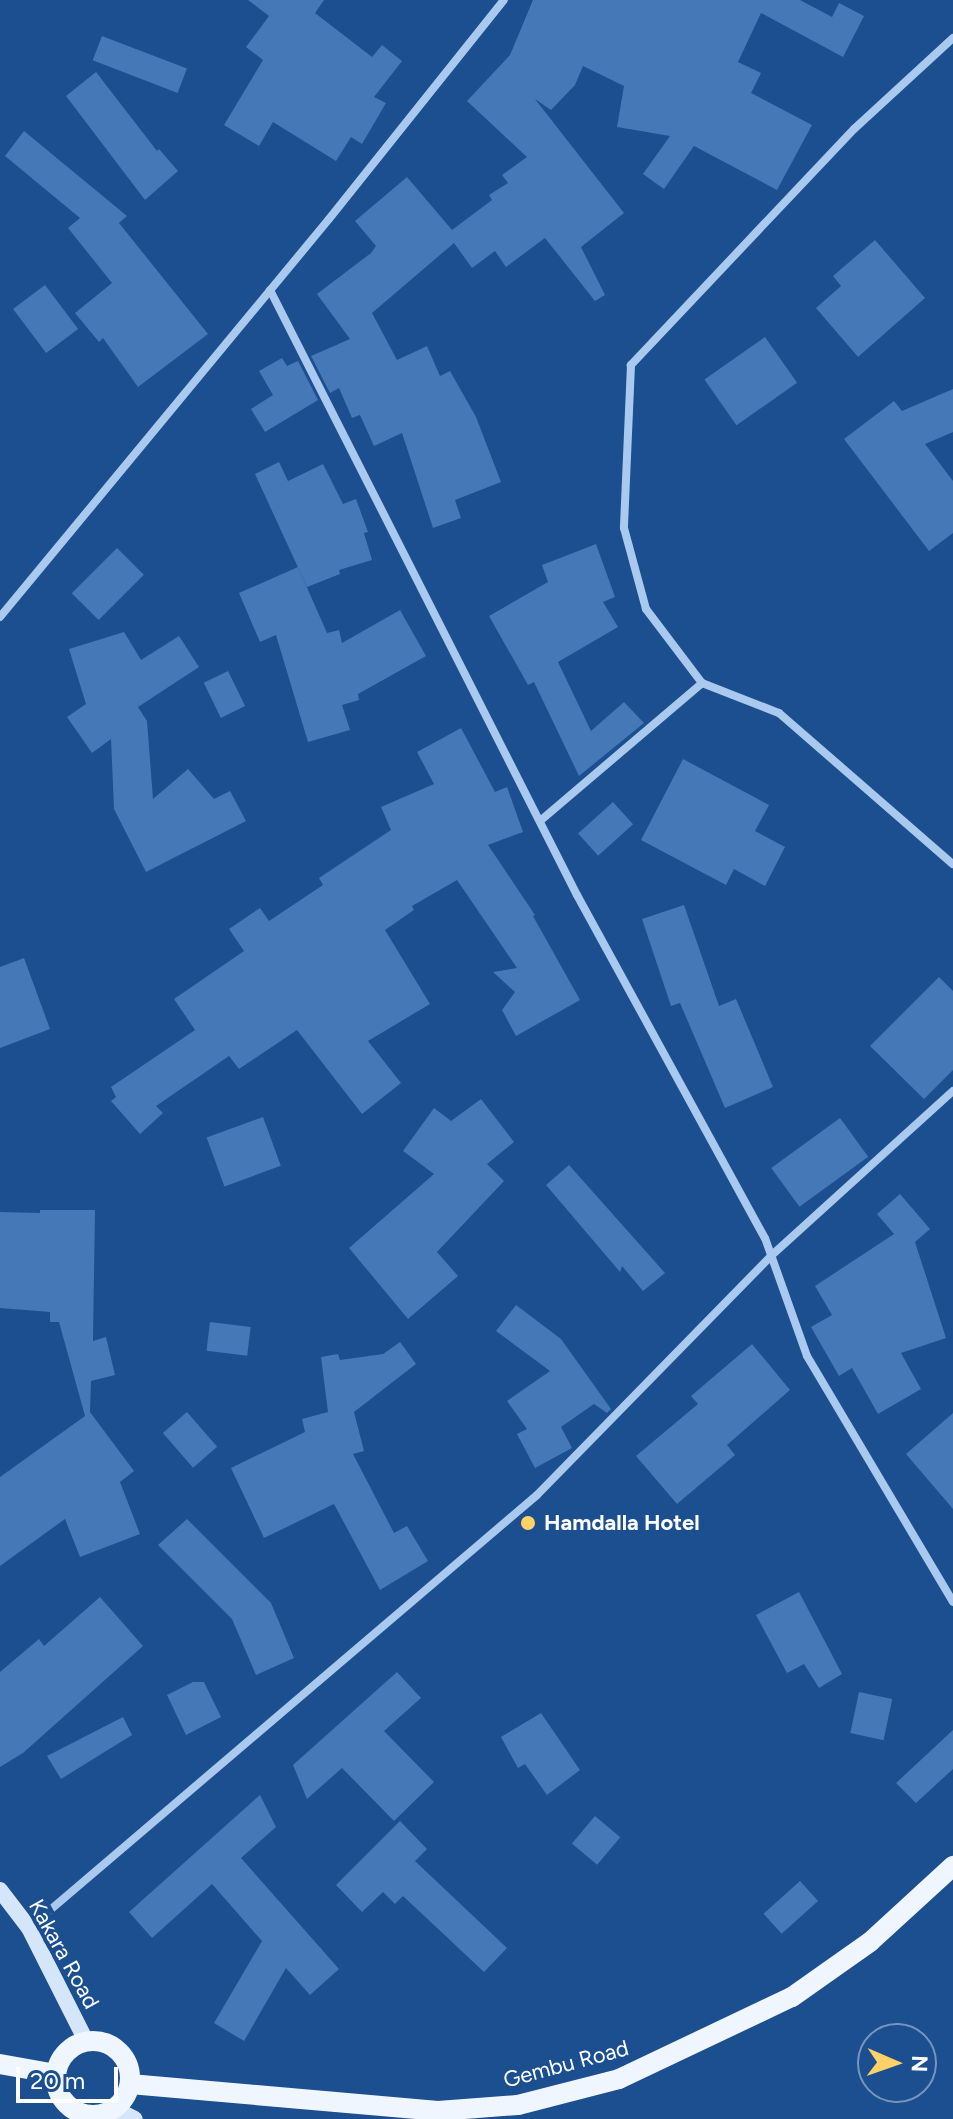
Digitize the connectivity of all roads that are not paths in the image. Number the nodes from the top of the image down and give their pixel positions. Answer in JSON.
{"nodes":[{"id":1,"x":504,"y":0,"type":"edge"},
{"id":2,"x":953,"y":38,"type":"edge"},
{"id":3,"x":270,"y":290,"type":"junction"},
{"id":4,"x":0,"y":617,"type":"edge"},
{"id":5,"x":702,"y":683,"type":"junction"},
{"id":6,"x":540,"y":821,"type":"junction"},
{"id":7,"x":953,"y":864,"type":"edge"},
{"id":8,"x":953,"y":1091,"type":"edge"},
{"id":9,"x":772,"y":1255,"type":"junction"},
{"id":10,"x":953,"y":1602,"type":"edge"},
{"id":11,"x":953,"y":1866,"type":"edge"},
{"id":12,"x":0,"y":1890,"type":"edge"},
{"id":13,"x":29,"y":1928,"type":"junction"},
{"id":14,"x":86,"y":2041,"type":"junction"},
{"id":15,"x":0,"y":2064,"type":"edge"},
{"id":16,"x":56,"y":2074,"type":"junction"},
{"id":17,"x":130,"y":2084,"type":"junction"},
{"id":18,"x":115,"y":2109,"type":"junction"},
{"id":19,"x":439,"y":2115,"type":"edge"},
{"id":20,"x":135,"y":2119,"type":"edge"}],
"edges":[{"from":1,"to":3,"type":"street"},
{"from":2,"to":5,"type":"street"},
{"from":3,"to":4,"type":"street"},
{"from":3,"to":6,"type":"street"},
{"from":5,"to":6,"type":"street"},
{"from":5,"to":7,"type":"street"},
{"from":6,"to":9,"type":"street"},
{"from":8,"to":9,"type":"street"},
{"from":9,"to":10,"type":"street"},
{"from":9,"to":13,"type":"street"},
{"from":11,"to":19,"type":"main road","name":"Gembu Road"},
{"from":12,"to":13,"type":"street","name":"Kakara Road"},
{"from":13,"to":14,"type":"street","name":"Kakara Road"},
{"from":14,"to":16,"type":"main road"},
{"from":14,"to":17,"type":"main road"},
{"from":15,"to":16,"type":"main road"},
{"from":16,"to":18,"type":"main road"},
{"from":17,"to":18,"type":"main road"},
{"from":17,"to":19,"type":"main road","name":"Gembu Road"},
{"from":18,"to":20,"type":"street"}]}
